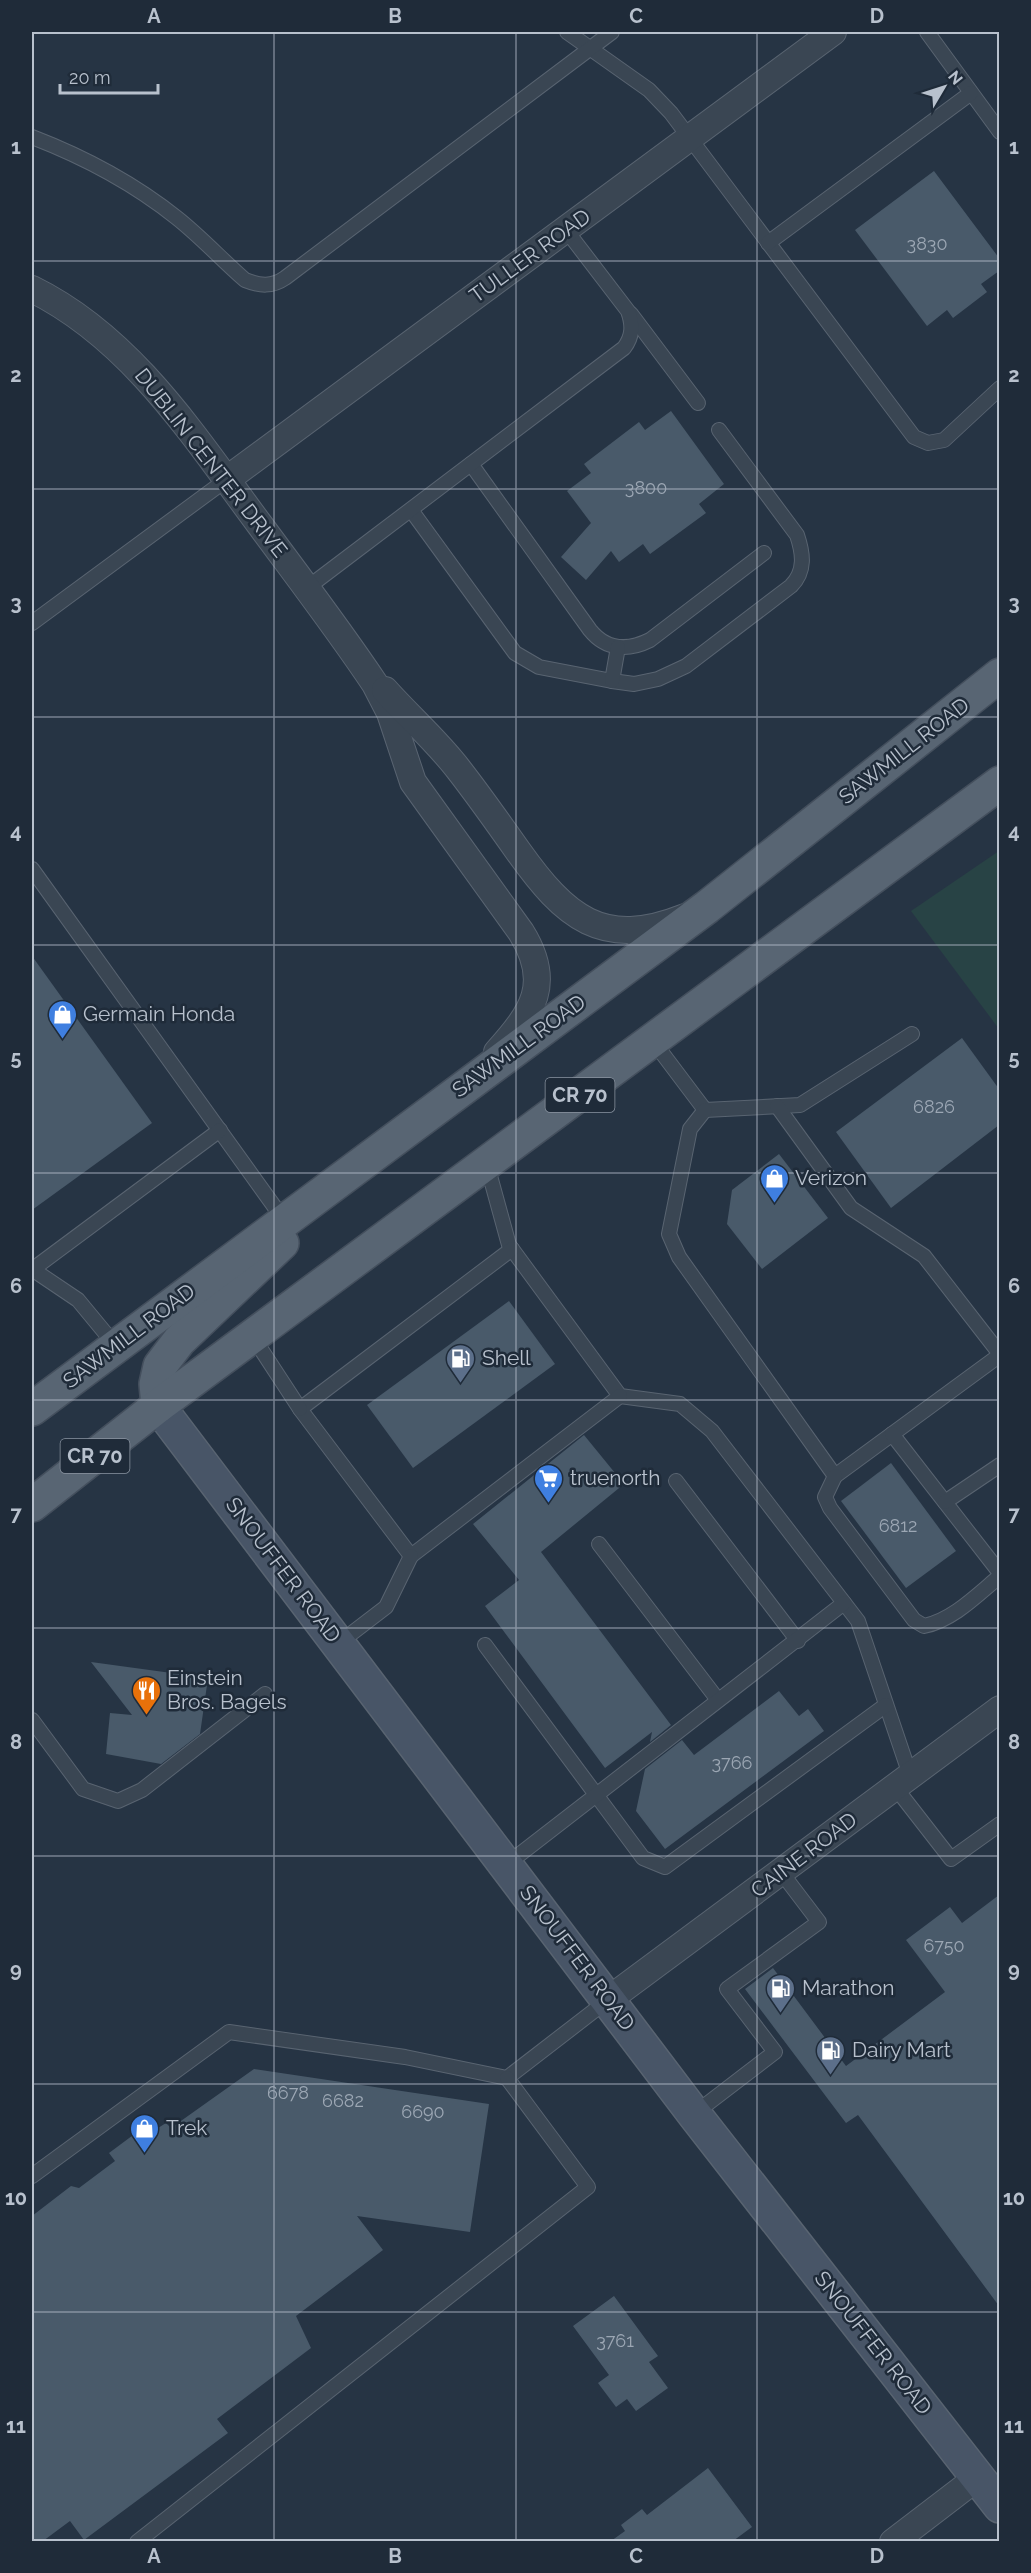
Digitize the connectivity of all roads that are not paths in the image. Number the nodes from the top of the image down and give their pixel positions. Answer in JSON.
{"nodes":[{"id":1,"x":567,"y":32,"type":"edge"},
{"id":2,"x":612,"y":32,"type":"edge"},
{"id":3,"x":833,"y":32,"type":"edge"},
{"id":4,"x":927,"y":32,"type":"edge"},
{"id":5,"x":590,"y":49,"type":"junction"},
{"id":6,"x":971,"y":93,"type":"junction"},
{"id":7,"x":999,"y":132,"type":"edge"},
{"id":8,"x":32,"y":137,"type":"edge"},
{"id":9,"x":690,"y":138,"type":"junction"},
{"id":10,"x":566,"y":230,"type":"junction"},
{"id":11,"x":768,"y":243,"type":"junction"},
{"id":12,"x":32,"y":289,"type":"edge"},
{"id":13,"x":625,"y":306,"type":"junction"},
{"id":14,"x":999,"y":387,"type":"edge"},
{"id":15,"x":698,"y":403,"type":"dead end"},
{"id":16,"x":719,"y":430,"type":"dead end"},
{"id":17,"x":471,"y":464,"type":"junction"},
{"id":18,"x":226,"y":480,"type":"junction"},
{"id":19,"x":411,"y":510,"type":"junction"},
{"id":20,"x":764,"y":553,"type":"dead end"},
{"id":21,"x":307,"y":588,"type":"junction"},
{"id":22,"x":32,"y":622,"type":"edge"},
{"id":23,"x":618,"y":647,"type":"junction"},
{"id":24,"x":363,"y":665,"type":"junction"},
{"id":25,"x":999,"y":675,"type":"edge"},
{"id":26,"x":612,"y":681,"type":"junction"},
{"id":27,"x":999,"y":783,"type":"edge"},
{"id":28,"x":32,"y":869,"type":"edge"},
{"id":29,"x":707,"y":907,"type":"junction"},
{"id":30,"x":912,"y":1034,"type":"dead end"},
{"id":31,"x":652,"y":1041,"type":"junction"},
{"id":32,"x":456,"y":1092,"type":"junction"},
{"id":33,"x":777,"y":1106,"type":"junction"},
{"id":34,"x":705,"y":1110,"type":"junction"},
{"id":35,"x":220,"y":1130,"type":"junction"},
{"id":36,"x":363,"y":1162,"type":"junction"},
{"id":37,"x":487,"y":1165,"type":"junction"},
{"id":38,"x":284,"y":1220,"type":"junction"},
{"id":39,"x":512,"y":1250,"type":"junction"},
{"id":40,"x":32,"y":1269,"type":"edge"},
{"id":41,"x":253,"y":1337,"type":"junction"},
{"id":42,"x":116,"y":1346,"type":"junction"},
{"id":43,"x":999,"y":1354,"type":"edge"},
{"id":44,"x":620,"y":1396,"type":"junction"},
{"id":45,"x":159,"y":1406,"type":"junction"},
{"id":46,"x":32,"y":1409,"type":"edge"},
{"id":47,"x":300,"y":1409,"type":"junction"},
{"id":48,"x":892,"y":1434,"type":"junction"},
{"id":49,"x":999,"y":1465,"type":"edge"},
{"id":50,"x":835,"y":1476,"type":"junction"},
{"id":51,"x":676,"y":1481,"type":"dead end"},
{"id":52,"x":945,"y":1502,"type":"junction"},
{"id":53,"x":32,"y":1505,"type":"edge"},
{"id":54,"x":599,"y":1544,"type":"dead end"},
{"id":55,"x":411,"y":1556,"type":"junction"},
{"id":56,"x":999,"y":1575,"type":"edge"},
{"id":57,"x":844,"y":1603,"type":"junction"},
{"id":58,"x":798,"y":1641,"type":"junction"},
{"id":59,"x":339,"y":1643,"type":"junction"},
{"id":60,"x":484,"y":1645,"type":"dead end"},
{"id":61,"x":265,"y":1694,"type":"dead end"},
{"id":62,"x":718,"y":1700,"type":"junction"},
{"id":63,"x":886,"y":1705,"type":"junction"},
{"id":64,"x":999,"y":1709,"type":"edge"},
{"id":65,"x":32,"y":1720,"type":"edge"},
{"id":66,"x":902,"y":1781,"type":"junction"},
{"id":67,"x":596,"y":1796,"type":"junction"},
{"id":68,"x":999,"y":1824,"type":"edge"},
{"id":69,"x":506,"y":1865,"type":"junction"},
{"id":70,"x":781,"y":1872,"type":"junction"},
{"id":71,"x":608,"y":2000,"type":"junction"},
{"id":72,"x":507,"y":2078,"type":"junction"},
{"id":73,"x":694,"y":2114,"type":"junction"},
{"id":74,"x":32,"y":2175,"type":"edge"},
{"id":75,"x":978,"y":2477,"type":"junction"},
{"id":76,"x":999,"y":2506,"type":"edge"},
{"id":77,"x":137,"y":2541,"type":"edge"},
{"id":78,"x":893,"y":2541,"type":"edge"}],
"edges":[{"from":1,"to":5,"type":"lane"},
{"from":2,"to":5,"type":"lane"},
{"from":3,"to":9,"type":"street","name":"TULLER ROAD"},
{"from":4,"to":6,"type":"lane"},
{"from":5,"to":8,"type":"lane"},
{"from":5,"to":9,"type":"lane"},
{"from":6,"to":7,"type":"lane"},
{"from":6,"to":11,"type":"lane"},
{"from":9,"to":10,"type":"street","name":"TULLER ROAD"},
{"from":9,"to":11,"type":"lane"},
{"from":10,"to":13,"type":"lane"},
{"from":10,"to":18,"type":"street","name":"TULLER ROAD"},
{"from":11,"to":14,"type":"lane"},
{"from":12,"to":18,"type":"street","name":"DUBLIN CENTER DRIVE"},
{"from":13,"to":15,"type":"lane"},
{"from":13,"to":17,"type":"lane"},
{"from":16,"to":26,"type":"lane"},
{"from":17,"to":19,"type":"lane"},
{"from":17,"to":23,"type":"lane"},
{"from":18,"to":21,"type":"street","name":"DUBLIN CENTER DRIVE"},
{"from":18,"to":22,"type":"lane"},
{"from":19,"to":21,"type":"lane"},
{"from":19,"to":26,"type":"lane"},
{"from":20,"to":23,"type":"lane"},
{"from":21,"to":24,"type":"street","name":"DUBLIN CENTER DRIVE"},
{"from":23,"to":26,"type":"lane"},
{"from":24,"to":29,"type":"street","name":"DUBLIN CENTER DRIVE"},
{"from":24,"to":32,"type":"street","name":"DUBLIN CENTER DRIVE"},
{"from":25,"to":29,"type":"main road","name":"SAWMILL ROAD"},
{"from":27,"to":31,"type":"main road","number":"CR 70"},
{"from":28,"to":35,"type":"lane"},
{"from":29,"to":32,"type":"main road","name":"SAWMILL ROAD"},
{"from":30,"to":33,"type":"lane"},
{"from":31,"to":34,"type":"lane"},
{"from":31,"to":37,"type":"main road","number":"CR 70"},
{"from":32,"to":36,"type":"main road","name":"SAWMILL ROAD"},
{"from":33,"to":34,"type":"lane"},
{"from":33,"to":43,"type":"lane"},
{"from":34,"to":50,"type":"lane"},
{"from":35,"to":38,"type":"lane"},
{"from":35,"to":40,"type":"lane"},
{"from":36,"to":38,"type":"main road","name":"SAWMILL ROAD"},
{"from":36,"to":45,"type":"main road"},
{"from":37,"to":39,"type":"lane"},
{"from":37,"to":41,"type":"main road","number":"CR 70"},
{"from":38,"to":42,"type":"main road","name":"SAWMILL ROAD"},
{"from":39,"to":44,"type":"lane"},
{"from":39,"to":47,"type":"lane"},
{"from":40,"to":42,"type":"lane"},
{"from":41,"to":45,"type":"main road","number":"CR 70"},
{"from":41,"to":47,"type":"lane"},
{"from":42,"to":46,"type":"main road","name":"SAWMILL ROAD"},
{"from":43,"to":48,"type":"lane"},
{"from":44,"to":55,"type":"lane"},
{"from":44,"to":57,"type":"lane"},
{"from":45,"to":53,"type":"main road","number":"CR 70"},
{"from":45,"to":59,"type":"main road","name":"SNOUFFER ROAD"},
{"from":47,"to":55,"type":"lane"},
{"from":48,"to":50,"type":"lane"},
{"from":48,"to":52,"type":"lane"},
{"from":49,"to":52,"type":"lane"},
{"from":50,"to":56,"type":"lane"},
{"from":51,"to":58,"type":"lane"},
{"from":52,"to":56,"type":"lane"},
{"from":54,"to":62,"type":"lane"},
{"from":55,"to":59,"type":"lane"},
{"from":57,"to":58,"type":"lane"},
{"from":57,"to":63,"type":"lane"},
{"from":58,"to":62,"type":"lane"},
{"from":59,"to":69,"type":"main road","name":"SNOUFFER ROAD"},
{"from":60,"to":67,"type":"lane"},
{"from":61,"to":65,"type":"lane"},
{"from":62,"to":67,"type":"lane"},
{"from":63,"to":66,"type":"lane"},
{"from":63,"to":67,"type":"lane"},
{"from":64,"to":66,"type":"street","name":"CAINE ROAD"},
{"from":66,"to":68,"type":"lane"},
{"from":66,"to":70,"type":"street","name":"CAINE ROAD"},
{"from":67,"to":69,"type":"lane"},
{"from":69,"to":71,"type":"main road","name":"SNOUFFER ROAD"},
{"from":70,"to":71,"type":"street","name":"CAINE ROAD"},
{"from":70,"to":73,"type":"lane"},
{"from":71,"to":72,"type":"lane"},
{"from":71,"to":73,"type":"main road","name":"SNOUFFER ROAD"},
{"from":72,"to":74,"type":"lane"},
{"from":72,"to":77,"type":"lane"},
{"from":73,"to":75,"type":"main road","name":"SNOUFFER ROAD"},
{"from":75,"to":76,"type":"main road","name":"SNOUFFER ROAD"},
{"from":75,"to":78,"type":"street"}]}
